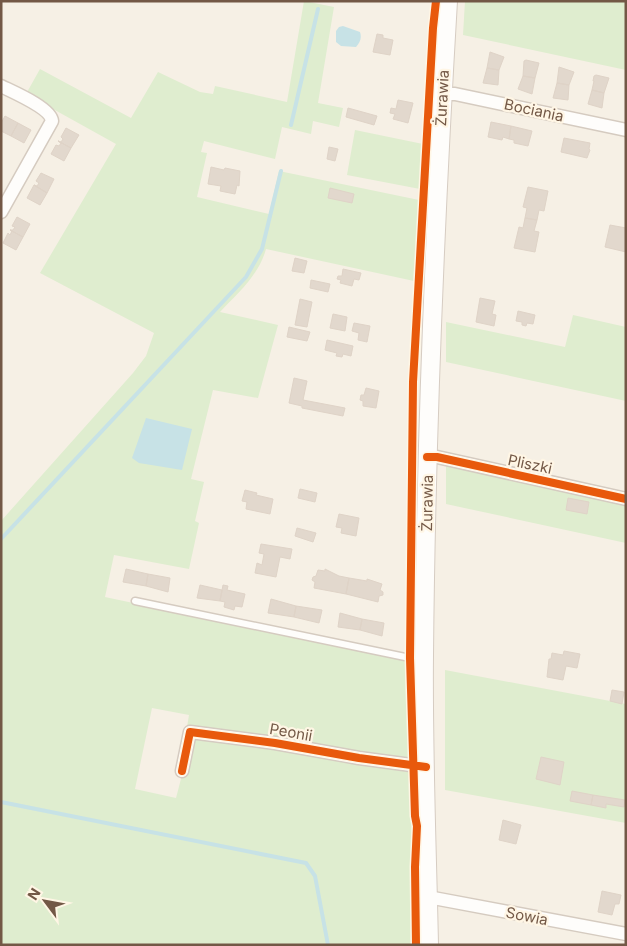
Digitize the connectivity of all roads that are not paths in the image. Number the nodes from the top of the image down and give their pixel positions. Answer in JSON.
{"nodes":[{"id":1,"x":448,"y":1,"type":"edge"},
{"id":2,"x":1,"y":86,"type":"edge"},
{"id":3,"x":442,"y":94,"type":"junction"},
{"id":4,"x":626,"y":130,"type":"edge"},
{"id":5,"x":1,"y":212,"type":"edge"},
{"id":6,"x":427,"y":457,"type":"junction"},
{"id":7,"x":626,"y":499,"type":"edge"},
{"id":8,"x":135,"y":601,"type":"dead end"},
{"id":9,"x":424,"y":658,"type":"junction"},
{"id":10,"x":426,"y":767,"type":"junction"},
{"id":11,"x":182,"y":771,"type":"dead end"},
{"id":12,"x":428,"y":897,"type":"junction"},
{"id":13,"x":626,"y":934,"type":"edge"},
{"id":14,"x":429,"y":945,"type":"edge"}],
"edges":[{"from":1,"to":3,"type":"main road","name":"Żurawia"},
{"from":2,"to":5,"type":"street"},
{"from":3,"to":4,"type":"street","name":"Bociania"},
{"from":3,"to":6,"type":"main road","name":"Żurawia"},
{"from":6,"to":7,"type":"street","name":"Pliszki"},
{"from":6,"to":9,"type":"main road","name":"Żurawia"},
{"from":8,"to":9,"type":"lane"},
{"from":9,"to":10,"type":"main road","name":"Żurawia"},
{"from":10,"to":11,"type":"street","name":"Peonii"},
{"from":10,"to":12,"type":"main road","name":"Żurawia"},
{"from":12,"to":13,"type":"street","name":"Sowia"},
{"from":12,"to":14,"type":"main road","name":"Żurawia"}]}
